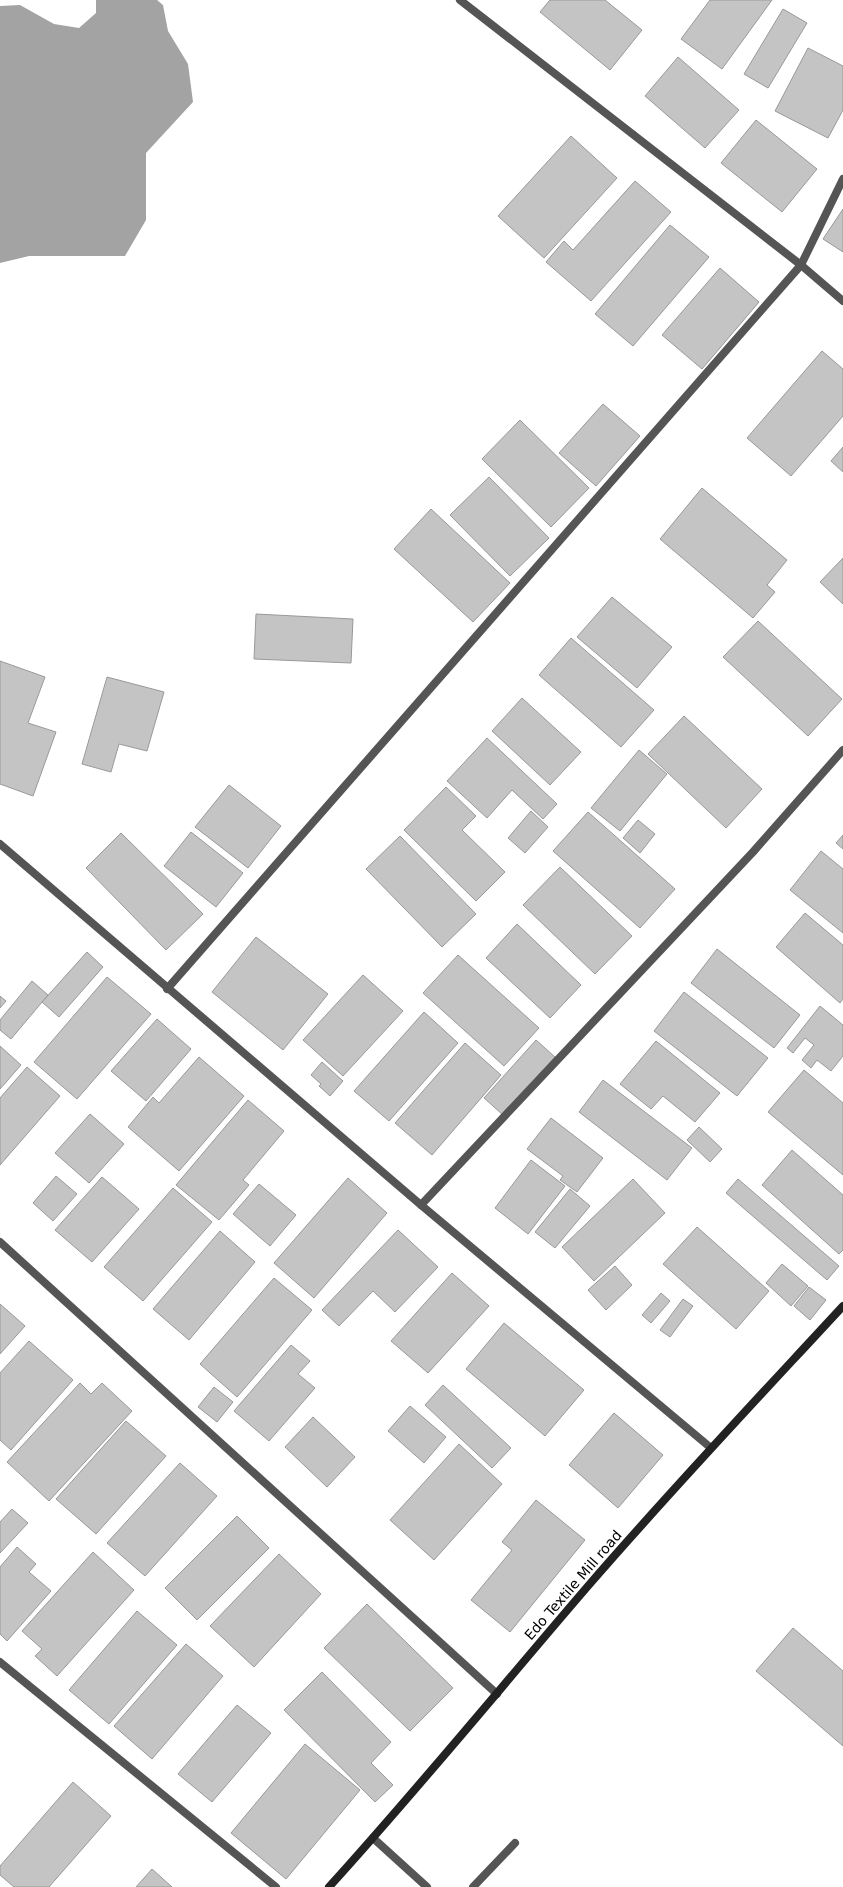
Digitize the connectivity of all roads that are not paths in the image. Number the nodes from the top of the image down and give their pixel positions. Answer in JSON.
{"nodes":[{"id":1,"x":460,"y":0,"type":"edge"},
{"id":2,"x":843,"y":179,"type":"edge"},
{"id":3,"x":801,"y":265,"type":"junction"},
{"id":4,"x":843,"y":300,"type":"edge"},
{"id":5,"x":843,"y":750,"type":"edge"},
{"id":6,"x":0,"y":844,"type":"edge"},
{"id":7,"x":167,"y":989,"type":"junction"},
{"id":8,"x":421,"y":1205,"type":"junction"},
{"id":9,"x":0,"y":1242,"type":"edge"},
{"id":10,"x":843,"y":1306,"type":"edge"},
{"id":11,"x":711,"y":1448,"type":"junction"},
{"id":12,"x":0,"y":1662,"type":"edge"},
{"id":13,"x":497,"y":1694,"type":"junction"},
{"id":14,"x":373,"y":1838,"type":"junction"},
{"id":15,"x":515,"y":1844,"type":"dead end"},
{"id":16,"x":276,"y":1887,"type":"edge"},
{"id":17,"x":329,"y":1887,"type":"edge"},
{"id":18,"x":427,"y":1887,"type":"edge"},
{"id":19,"x":473,"y":1887,"type":"edge"}],
"edges":[{"from":1,"to":3,"type":"street"},
{"from":2,"to":3,"type":"street"},
{"from":3,"to":4,"type":"street"},
{"from":3,"to":7,"type":"street"},
{"from":5,"to":8,"type":"street"},
{"from":6,"to":7,"type":"street"},
{"from":7,"to":8,"type":"street"},
{"from":8,"to":11,"type":"street"},
{"from":9,"to":13,"type":"street"},
{"from":10,"to":11,"type":"street","name":"Edo Textile Mill road"},
{"from":11,"to":13,"type":"street","name":"Edo Textile Mill road"},
{"from":12,"to":16,"type":"street"},
{"from":13,"to":14,"type":"street","name":"Edo Textile Mill road"},
{"from":14,"to":17,"type":"street","name":"Edo Textile Mill road"},
{"from":14,"to":18,"type":"street"},
{"from":15,"to":19,"type":"street"}]}
